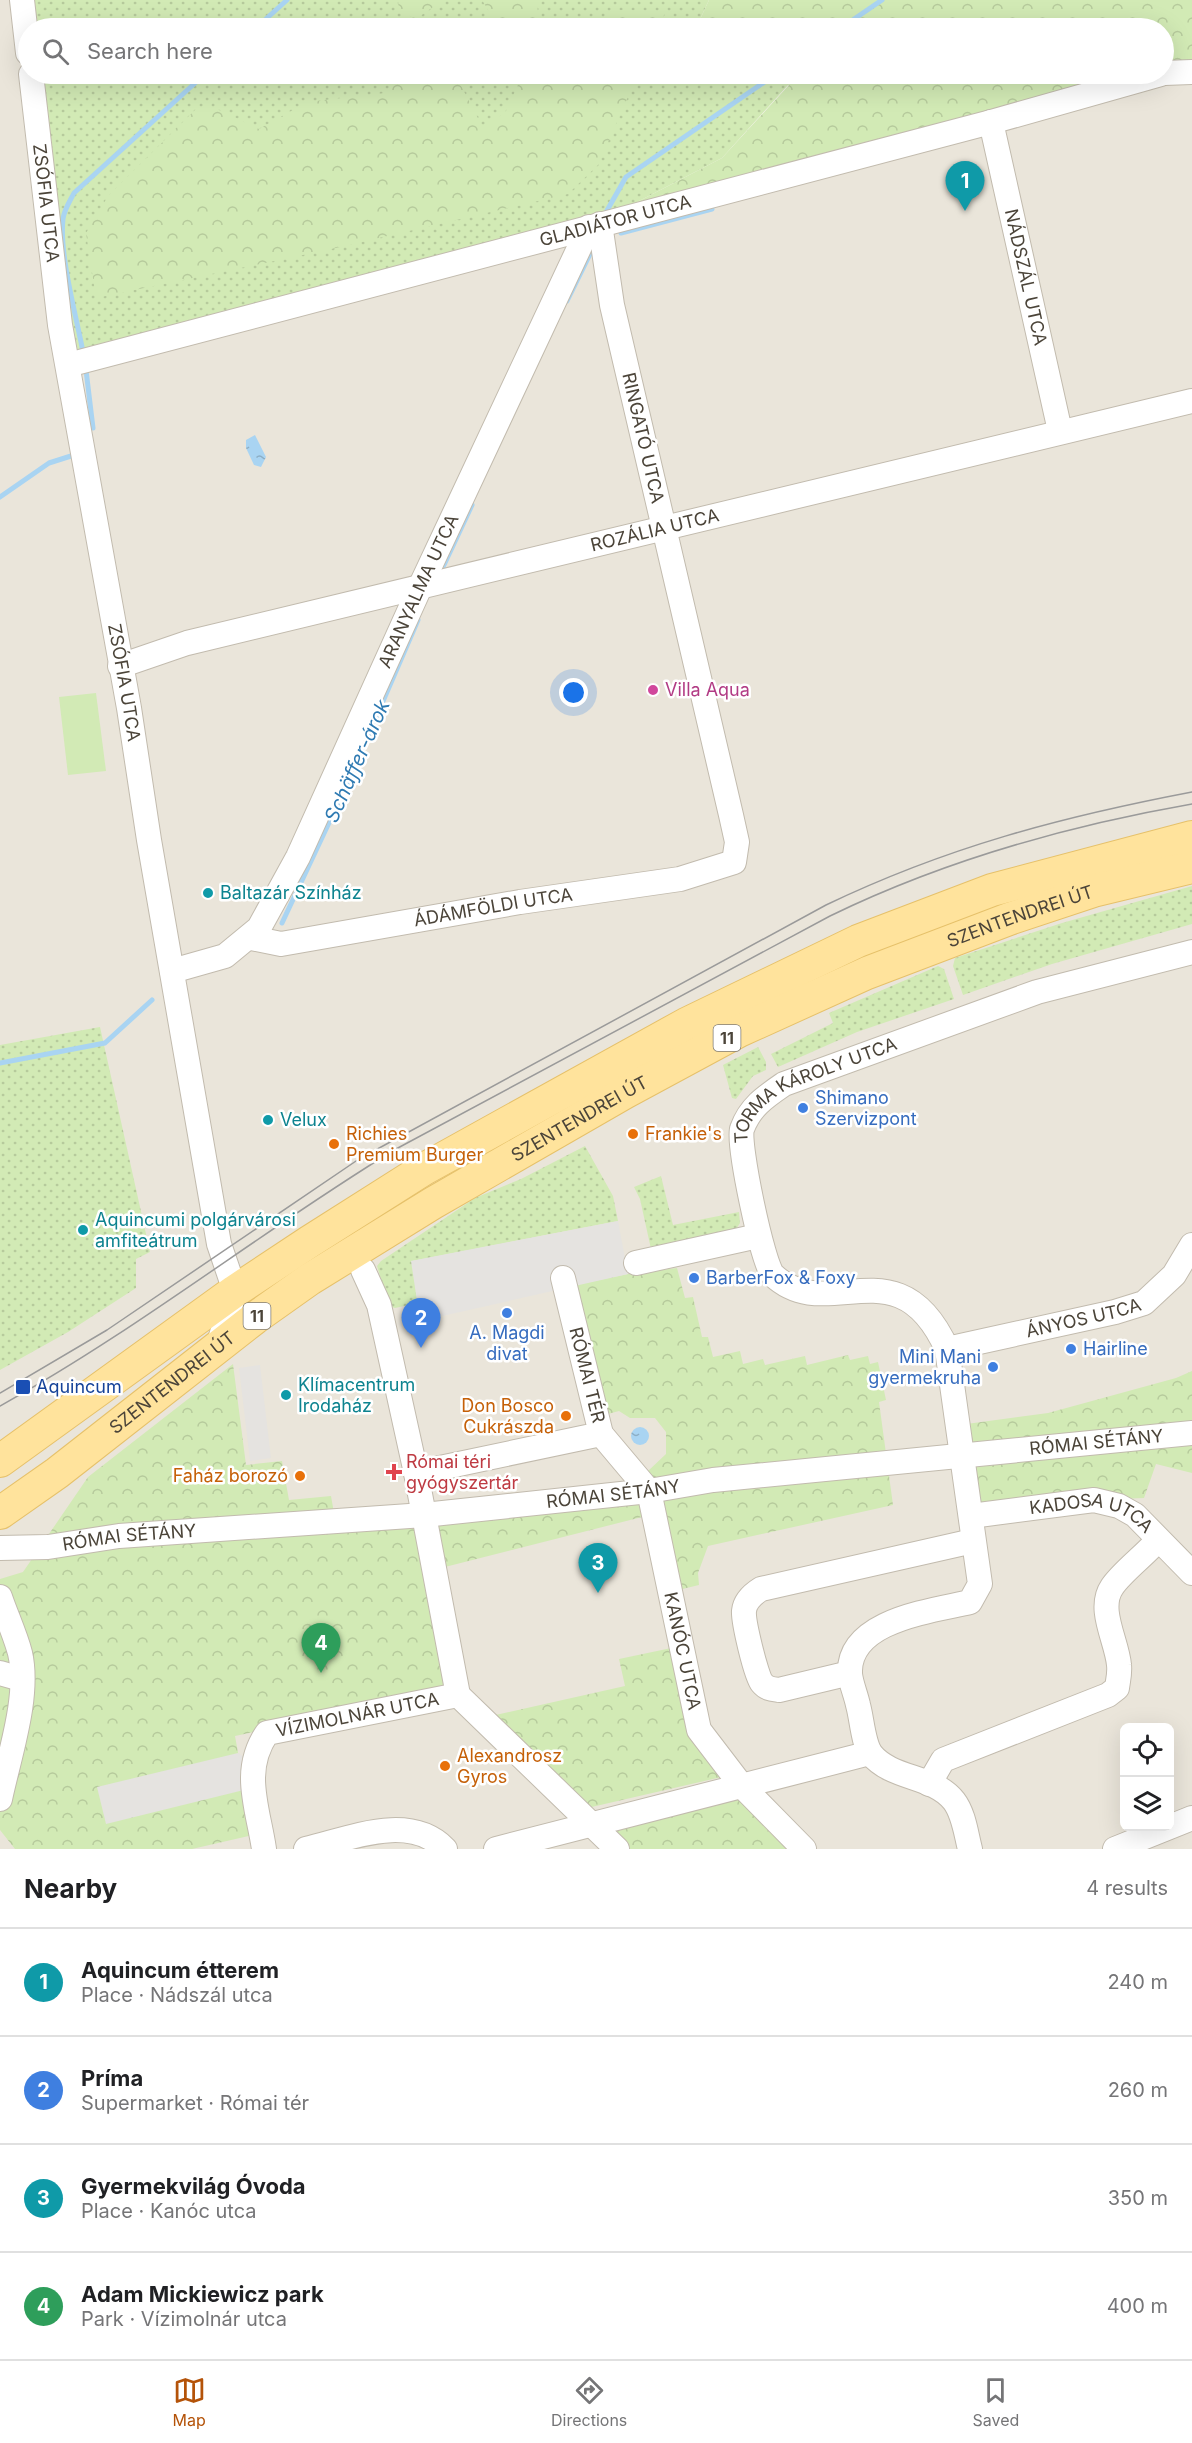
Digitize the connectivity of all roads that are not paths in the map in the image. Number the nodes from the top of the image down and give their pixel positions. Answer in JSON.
{"nodes":[{"id":1,"x":22,"y":0,"type":"edge"},
{"id":2,"x":24,"y":18,"type":"edge"},
{"id":3,"x":1192,"y":72,"type":"edge"},
{"id":4,"x":1174,"y":73,"type":"edge"},
{"id":5,"x":32,"y":84,"type":"edge"},
{"id":6,"x":1124,"y":84,"type":"edge"},
{"id":7,"x":991,"y":123,"type":"junction"},
{"id":8,"x":594,"y":226,"type":"junction"},
{"id":9,"x":68,"y":365,"type":"junction"},
{"id":10,"x":1192,"y":401,"type":"edge"},
{"id":11,"x":1060,"y":431,"type":"junction"},
{"id":12,"x":664,"y":527,"type":"junction"},
{"id":13,"x":421,"y":585,"type":"junction"},
{"id":14,"x":120,"y":666,"type":"junction"},
{"id":15,"x":1192,"y":837,"type":"edge"},
{"id":16,"x":734,"y":862,"type":"joint"},
{"id":17,"x":1192,"y":867,"type":"edge"},
{"id":18,"x":251,"y":938,"type":"junction"},
{"id":19,"x":1192,"y":952,"type":"edge"},
{"id":20,"x":172,"y":971,"type":"junction"},
{"id":21,"x":758,"y":1236,"type":"junction"},
{"id":22,"x":1188,"y":1256,"type":"edge"},
{"id":23,"x":636,"y":1263,"type":"dead end"},
{"id":24,"x":363,"y":1270,"type":"dead end"},
{"id":25,"x":563,"y":1278,"type":"dead end"},
{"id":26,"x":298,"y":1288,"type":"junction"},
{"id":27,"x":235,"y":1291,"type":"junction"},
{"id":28,"x":218,"y":1346,"type":"junction"},
{"id":29,"x":947,"y":1349,"type":"junction"},
{"id":30,"x":1192,"y":1433,"type":"edge"},
{"id":31,"x":601,"y":1434,"type":"junction"},
{"id":32,"x":964,"y":1456,"type":"junction"},
{"id":33,"x":0,"y":1461,"type":"edge"},
{"id":34,"x":416,"y":1473,"type":"junction"},
{"id":35,"x":649,"y":1491,"type":"junction"},
{"id":36,"x":0,"y":1513,"type":"edge"},
{"id":37,"x":424,"y":1515,"type":"junction"},
{"id":38,"x":971,"y":1516,"type":"junction"},
{"id":39,"x":973,"y":1540,"type":"junction"},
{"id":40,"x":1158,"y":1540,"type":"junction"},
{"id":41,"x":0,"y":1548,"type":"edge"},
{"id":42,"x":1192,"y":1573,"type":"edge"},
{"id":43,"x":0,"y":1597,"type":"edge"},
{"id":44,"x":850,"y":1673,"type":"junction"},
{"id":45,"x":11,"y":1676,"type":"edge"},
{"id":46,"x":458,"y":1695,"type":"junction"},
{"id":47,"x":870,"y":1753,"type":"junction"},
{"id":48,"x":929,"y":1784,"type":"junction"},
{"id":49,"x":741,"y":1785,"type":"junction"},
{"id":50,"x":0,"y":1799,"type":"edge"},
{"id":51,"x":1192,"y":1818,"type":"edge"},
{"id":52,"x":591,"y":1823,"type":"junction"},
{"id":53,"x":264,"y":1849,"type":"edge"},
{"id":54,"x":306,"y":1849,"type":"edge"},
{"id":55,"x":445,"y":1849,"type":"edge"},
{"id":56,"x":496,"y":1849,"type":"edge"},
{"id":57,"x":617,"y":1849,"type":"edge"},
{"id":58,"x":804,"y":1849,"type":"edge"},
{"id":59,"x":970,"y":1849,"type":"edge"},
{"id":60,"x":1115,"y":1849,"type":"edge"}],
"edges":[{"from":1,"to":2,"type":"street"},
{"from":3,"to":4,"type":"street","name":"GLADIÁTOR UTCA"},
{"from":5,"to":9,"type":"street","name":"ZSÓFIA UTCA"},
{"from":6,"to":7,"type":"street","name":"GLADIÁTOR UTCA"},
{"from":7,"to":8,"type":"street","name":"GLADIÁTOR UTCA"},
{"from":7,"to":11,"type":"street","name":"NÁDSZÁL UTCA"},
{"from":8,"to":9,"type":"street","name":"GLADIÁTOR UTCA"},
{"from":8,"to":12,"type":"street","name":"RINGATÓ UTCA"},
{"from":8,"to":13,"type":"street","name":"ARANYALMA UTCA"},
{"from":9,"to":14,"type":"street","name":"ZSÓFIA UTCA"},
{"from":10,"to":11,"type":"street","name":"ROZÁLIA UTCA"},
{"from":11,"to":12,"type":"street","name":"ROZÁLIA UTCA"},
{"from":12,"to":13,"type":"street","name":"ROZÁLIA UTCA"},
{"from":12,"to":16,"type":"street","name":"RINGATÓ UTCA"},
{"from":13,"to":14,"type":"street","name":"ROZÁLIA UTCA"},
{"from":13,"to":18,"type":"street","name":"ARANYALMA UTCA"},
{"from":14,"to":20,"type":"street","name":"ZSÓFIA UTCA"},
{"from":15,"to":27,"type":"main road","name":"SZENTENDREI ÚT","number":"11"},
{"from":16,"to":18,"type":"street","name":"ÁDÁMFÖLDI UTCA"},
{"from":17,"to":26,"type":"main road","name":"SZENTENDREI ÚT","number":"11"},
{"from":18,"to":20,"type":"street","name":"ARANYALMA UTCA"},
{"from":19,"to":21,"type":"street","name":"TORMA KÁROLY UTCA"},
{"from":20,"to":27,"type":"street","name":"ZSÓFIA UTCA"},
{"from":21,"to":23,"type":"street"},
{"from":21,"to":29,"type":"street","name":"TORMA KÁROLY UTCA"},
{"from":22,"to":29,"type":"street","name":"ÁNYOS UTCA"},
{"from":24,"to":34,"type":"street"},
{"from":25,"to":31,"type":"street","name":"RÓMAI TÉR"},
{"from":26,"to":27,"type":"street"},
{"from":26,"to":28,"type":"main road","name":"SZENTENDREI ÚT","number":"11"},
{"from":27,"to":28,"type":"street"},
{"from":27,"to":33,"type":"main road","name":"SZENTENDREI ÚT","number":"11"},
{"from":28,"to":36,"type":"main road","name":"SZENTENDREI ÚT","number":"11"},
{"from":29,"to":32,"type":"street","name":"TORMA KÁROLY UTCA"},
{"from":30,"to":32,"type":"street","name":"RÓMAI SÉTÁNY"},
{"from":31,"to":34,"type":"street","name":"RÓMAI TÉR"},
{"from":31,"to":35,"type":"street","name":"KANÓC UTCA"},
{"from":32,"to":35,"type":"street","name":"RÓMAI SÉTÁNY"},
{"from":32,"to":38,"type":"street","name":"TORMA KÁROLY UTCA"},
{"from":34,"to":37,"type":"street"},
{"from":35,"to":37,"type":"street","name":"RÓMAI SÉTÁNY"},
{"from":35,"to":49,"type":"street","name":"KANÓC UTCA"},
{"from":37,"to":41,"type":"street","name":"RÓMAI SÉTÁNY"},
{"from":37,"to":46,"type":"street"},
{"from":38,"to":39,"type":"street","name":"TORMA KÁROLY UTCA"},
{"from":38,"to":40,"type":"street","name":"KADOSA UTCA"},
{"from":39,"to":44,"type":"street","name":"TORMA KÁROLY UTCA"},
{"from":39,"to":44,"type":"street"},
{"from":40,"to":42,"type":"street","name":"KADOSA UTCA"},
{"from":40,"to":48,"type":"street"},
{"from":43,"to":45,"type":"street"},
{"from":44,"to":47,"type":"street"},
{"from":45,"to":50,"type":"street"},
{"from":46,"to":52,"type":"street"},
{"from":46,"to":53,"type":"street","name":"VÍZIMOLNÁR UTCA"},
{"from":47,"to":48,"type":"street"},
{"from":47,"to":49,"type":"street"},
{"from":48,"to":59,"type":"street"},
{"from":49,"to":52,"type":"street"},
{"from":49,"to":58,"type":"street","name":"KANÓC UTCA"},
{"from":51,"to":60,"type":"street"},
{"from":52,"to":56,"type":"street"},
{"from":52,"to":57,"type":"street"},
{"from":54,"to":55,"type":"street"}]}
